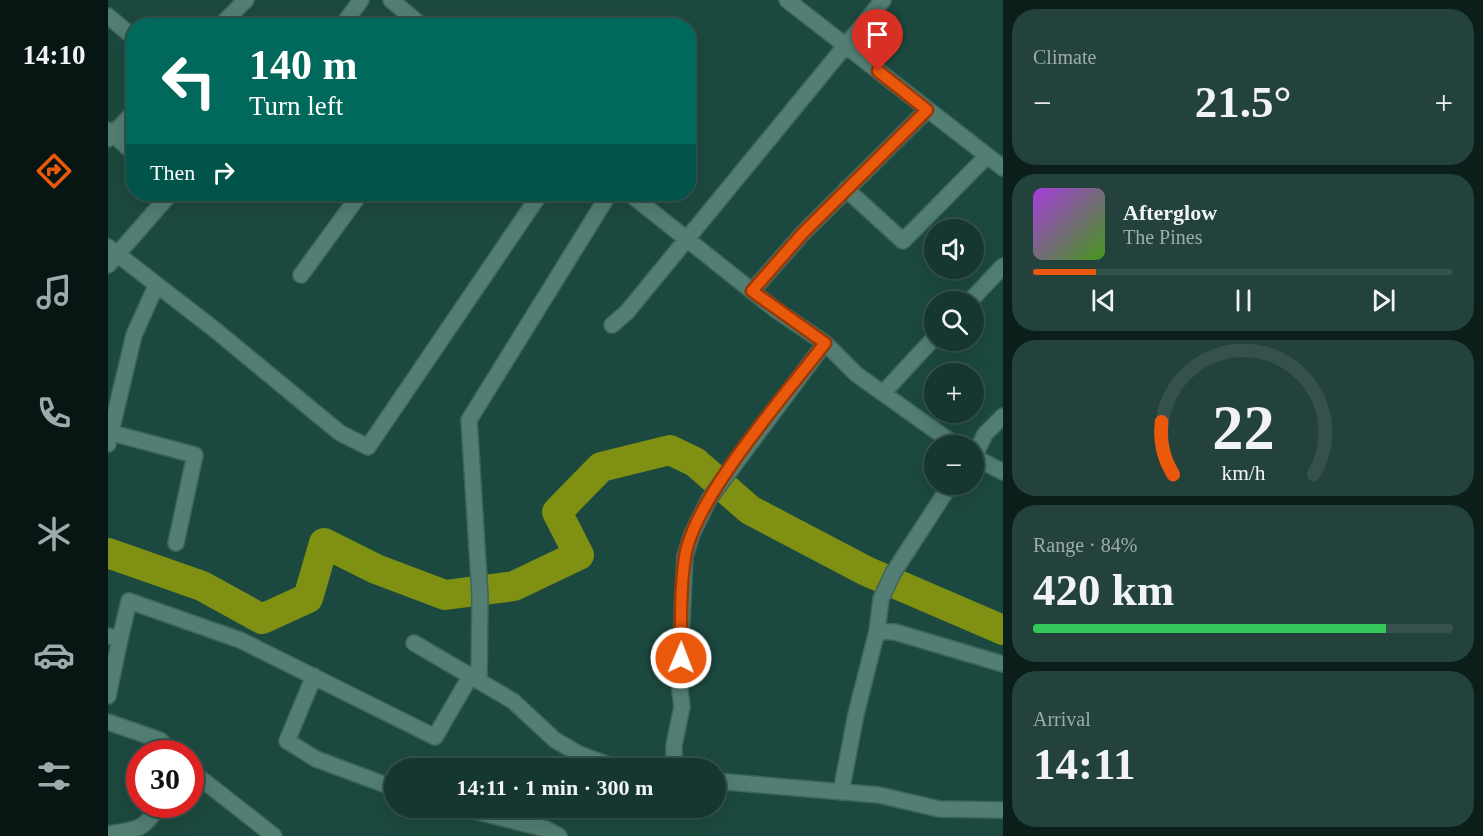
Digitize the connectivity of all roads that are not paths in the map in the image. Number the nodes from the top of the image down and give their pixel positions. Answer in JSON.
{"nodes":[{"id":1,"x":246,"y":0,"type":"edge"},
{"id":2,"x":361,"y":0,"type":"edge"},
{"id":3,"x":391,"y":0,"type":"edge"},
{"id":4,"x":787,"y":0,"type":"edge"},
{"id":5,"x":883,"y":0,"type":"edge"},
{"id":6,"x":108,"y":16,"type":"edge"},
{"id":7,"x":228,"y":18,"type":"edge"},
{"id":8,"x":348,"y":18,"type":"edge"},
{"id":9,"x":412,"y":18,"type":"edge"},
{"id":10,"x":126,"y":31,"type":"edge"},
{"id":11,"x":845,"y":45,"type":"junction"},
{"id":12,"x":927,"y":110,"type":"junction"},
{"id":13,"x":126,"y":119,"type":"edge"},
{"id":14,"x":109,"y":134,"type":"edge"},
{"id":15,"x":126,"y":147,"type":"edge"},
{"id":16,"x":987,"y":156,"type":"junction"},
{"id":17,"x":1003,"y":168,"type":"edge"},
{"id":18,"x":846,"y":189,"type":"junction"},
{"id":19,"x":163,"y":201,"type":"edge"},
{"id":20,"x":355,"y":201,"type":"edge"},
{"id":21,"x":535,"y":201,"type":"edge"},
{"id":22,"x":605,"y":201,"type":"edge"},
{"id":23,"x":639,"y":201,"type":"edge"},
{"id":24,"x":687,"y":238,"type":"junction"},
{"id":25,"x":111,"y":255,"type":"edge"},
{"id":26,"x":1003,"y":266,"type":"edge"},
{"id":27,"x":301,"y":275,"type":"dead end"},
{"id":28,"x":156,"y":286,"type":"junction"},
{"id":29,"x":752,"y":291,"type":"junction"},
{"id":30,"x":979,"y":291,"type":"edge"},
{"id":31,"x":612,"y":325,"type":"dead end"},
{"id":32,"x":825,"y":343,"type":"junction"},
{"id":33,"x":924,"y":349,"type":"edge"},
{"id":34,"x":883,"y":393,"type":"junction"},
{"id":35,"x":1003,"y":416,"type":"edge"},
{"id":36,"x":942,"y":435,"type":"edge"},
{"id":37,"x":109,"y":436,"type":"edge"},
{"id":38,"x":984,"y":436,"type":"edge"},
{"id":39,"x":984,"y":462,"type":"edge"},
{"id":40,"x":1003,"y":472,"type":"edge"},
{"id":41,"x":944,"y":495,"type":"edge"},
{"id":42,"x":176,"y":543,"type":"dead end"},
{"id":43,"x":878,"y":631,"type":"junction"},
{"id":44,"x":114,"y":638,"type":"edge"},
{"id":45,"x":414,"y":643,"type":"dead end"},
{"id":46,"x":1003,"y":664,"type":"edge"},
{"id":47,"x":314,"y":676,"type":"junction"},
{"id":48,"x":475,"y":677,"type":"junction"},
{"id":49,"x":108,"y":696,"type":"edge"},
{"id":50,"x":108,"y":722,"type":"edge"},
{"id":51,"x":160,"y":740,"type":"edge"},
{"id":52,"x":590,"y":758,"type":"edge"},
{"id":53,"x":674,"y":758,"type":"edge"},
{"id":54,"x":204,"y":781,"type":"edge"},
{"id":55,"x":726,"y":782,"type":"edge"},
{"id":56,"x":384,"y":784,"type":"edge"},
{"id":57,"x":841,"y":792,"type":"junction"},
{"id":58,"x":1003,"y":810,"type":"edge"},
{"id":59,"x":152,"y":818,"type":"edge"},
{"id":60,"x":502,"y":818,"type":"edge"},
{"id":61,"x":108,"y":834,"type":"edge"},
{"id":62,"x":274,"y":836,"type":"edge"},
{"id":63,"x":559,"y":836,"type":"edge"}],
"edges":[{"from":1,"to":7,"type":"street"},
{"from":2,"to":8,"type":"street"},
{"from":3,"to":9,"type":"street"},
{"from":4,"to":11,"type":"street"},
{"from":5,"to":11,"type":"street"},
{"from":6,"to":10,"type":"street"},
{"from":11,"to":12,"type":"street"},
{"from":11,"to":24,"type":"street"},
{"from":12,"to":16,"type":"street"},
{"from":12,"to":18,"type":"street"},
{"from":13,"to":14,"type":"street"},
{"from":14,"to":15,"type":"street"},
{"from":16,"to":17,"type":"street"},
{"from":16,"to":18,"type":"street"},
{"from":18,"to":29,"type":"street"},
{"from":19,"to":25,"type":"street"},
{"from":20,"to":27,"type":"street"},
{"from":21,"to":28,"type":"street"},
{"from":22,"to":48,"type":"street"},
{"from":23,"to":24,"type":"street"},
{"from":24,"to":29,"type":"street"},
{"from":24,"to":31,"type":"street"},
{"from":25,"to":28,"type":"street"},
{"from":26,"to":30,"type":"street"},
{"from":28,"to":37,"type":"street"},
{"from":29,"to":32,"type":"street"},
{"from":32,"to":34,"type":"street"},
{"from":32,"to":53,"type":"street"},
{"from":33,"to":34,"type":"street"},
{"from":34,"to":36,"type":"street"},
{"from":35,"to":38,"type":"street"},
{"from":37,"to":42,"type":"street"},
{"from":39,"to":40,"type":"street"},
{"from":41,"to":43,"type":"street"},
{"from":43,"to":46,"type":"street"},
{"from":43,"to":57,"type":"street"},
{"from":44,"to":47,"type":"street"},
{"from":44,"to":49,"type":"street"},
{"from":45,"to":48,"type":"street"},
{"from":47,"to":48,"type":"street"},
{"from":47,"to":56,"type":"street"},
{"from":48,"to":52,"type":"street"},
{"from":50,"to":51,"type":"street"},
{"from":54,"to":62,"type":"street"},
{"from":55,"to":57,"type":"street"},
{"from":57,"to":58,"type":"street"},
{"from":59,"to":61,"type":"street"},
{"from":60,"to":63,"type":"street"}]}
